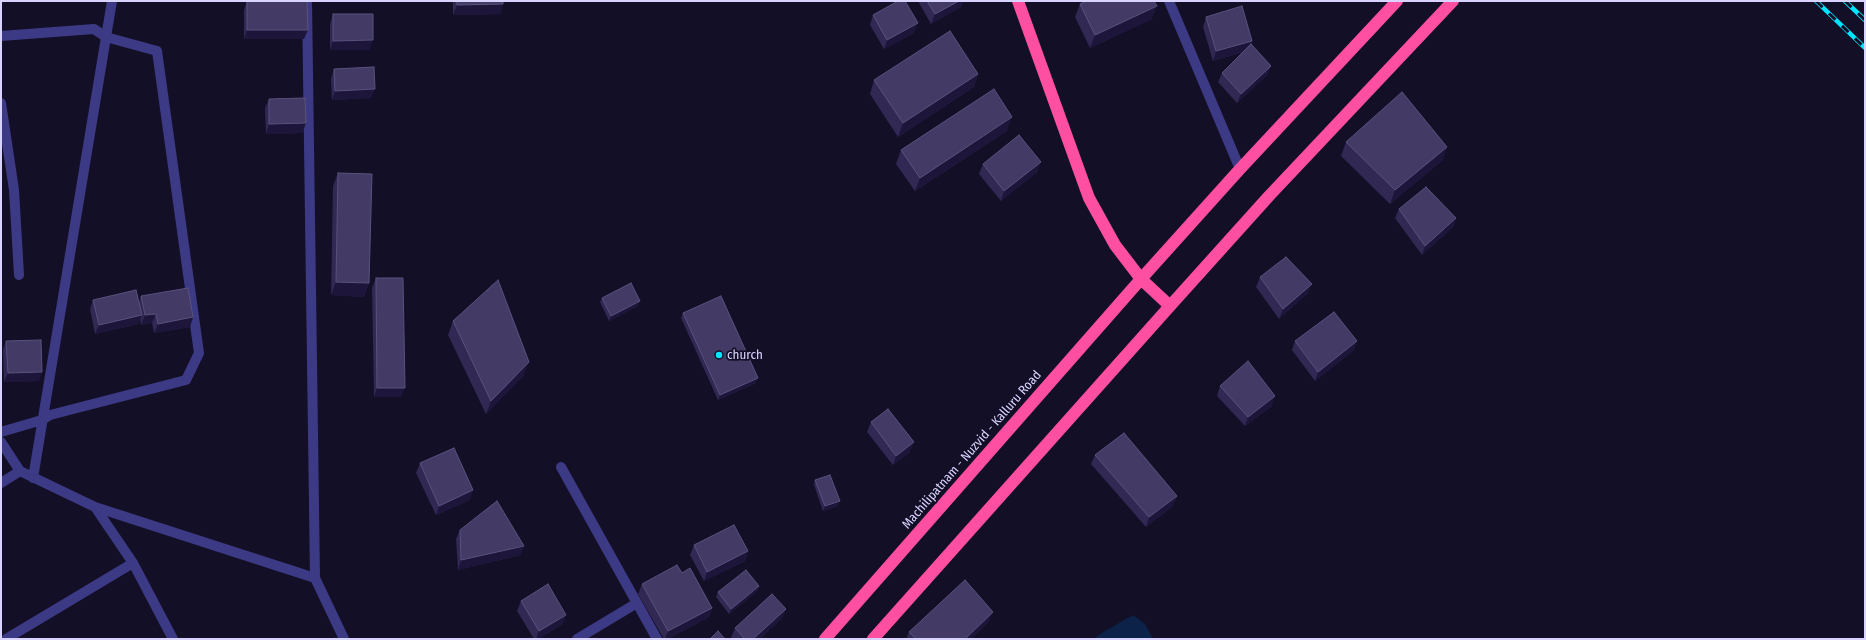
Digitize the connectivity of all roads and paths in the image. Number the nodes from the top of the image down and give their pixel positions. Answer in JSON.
{"nodes":[{"id":1,"x":112,"y":1,"type":"edge"},
{"id":2,"x":307,"y":1,"type":"edge"},
{"id":3,"x":1018,"y":1,"type":"edge"},
{"id":4,"x":1169,"y":1,"type":"edge"},
{"id":5,"x":1397,"y":1,"type":"edge"},
{"id":6,"x":1453,"y":1,"type":"edge"},
{"id":7,"x":1,"y":36,"type":"edge"},
{"id":8,"x":106,"y":37,"type":"junction"},
{"id":9,"x":1,"y":103,"type":"edge"},
{"id":10,"x":1240,"y":169,"type":"junction"},
{"id":11,"x":19,"y":275,"type":"dead end"},
{"id":12,"x":1141,"y":278,"type":"junction"},
{"id":13,"x":1170,"y":306,"type":"junction"},
{"id":14,"x":42,"y":420,"type":"junction"},
{"id":15,"x":1,"y":432,"type":"edge"},
{"id":16,"x":1,"y":442,"type":"edge"},
{"id":17,"x":562,"y":467,"type":"dead end"},
{"id":18,"x":20,"y":472,"type":"junction"},
{"id":19,"x":33,"y":478,"type":"junction"},
{"id":20,"x":1,"y":484,"type":"edge"},
{"id":21,"x":94,"y":507,"type":"junction"},
{"id":22,"x":133,"y":563,"type":"junction"},
{"id":23,"x":315,"y":578,"type":"junction"},
{"id":24,"x":637,"y":603,"type":"junction"},
{"id":25,"x":6,"y":639,"type":"edge"},
{"id":26,"x":173,"y":639,"type":"edge"},
{"id":27,"x":344,"y":639,"type":"edge"},
{"id":28,"x":577,"y":639,"type":"edge"},
{"id":29,"x":657,"y":639,"type":"edge"},
{"id":30,"x":824,"y":639,"type":"edge"},
{"id":31,"x":873,"y":639,"type":"edge"}],
"edges":[{"from":1,"to":8,"type":"street"},
{"from":2,"to":23,"type":"street"},
{"from":3,"to":12,"type":"highway"},
{"from":4,"to":10,"type":"street"},
{"from":5,"to":10,"type":"highway","name":"Machilipatnam - Nuzvid - Kalluru Road"},
{"from":6,"to":13,"type":"highway"},
{"from":7,"to":8,"type":"street"},
{"from":8,"to":14,"type":"street"},
{"from":8,"to":14,"type":"street"},
{"from":9,"to":11,"type":"street"},
{"from":10,"to":12,"type":"highway","name":"Machilipatnam - Nuzvid - Kalluru Road"},
{"from":12,"to":13,"type":"highway"},
{"from":12,"to":30,"type":"highway","name":"Machilipatnam - Nuzvid - Kalluru Road"},
{"from":13,"to":31,"type":"highway"},
{"from":14,"to":15,"type":"street"},
{"from":14,"to":19,"type":"street"},
{"from":16,"to":18,"type":"street"},
{"from":17,"to":24,"type":"street"},
{"from":18,"to":19,"type":"street"},
{"from":18,"to":20,"type":"street"},
{"from":19,"to":21,"type":"street"},
{"from":21,"to":22,"type":"street"},
{"from":21,"to":23,"type":"street"},
{"from":22,"to":25,"type":"street"},
{"from":22,"to":26,"type":"street"},
{"from":23,"to":27,"type":"street"},
{"from":24,"to":28,"type":"street"},
{"from":24,"to":29,"type":"street"}]}
